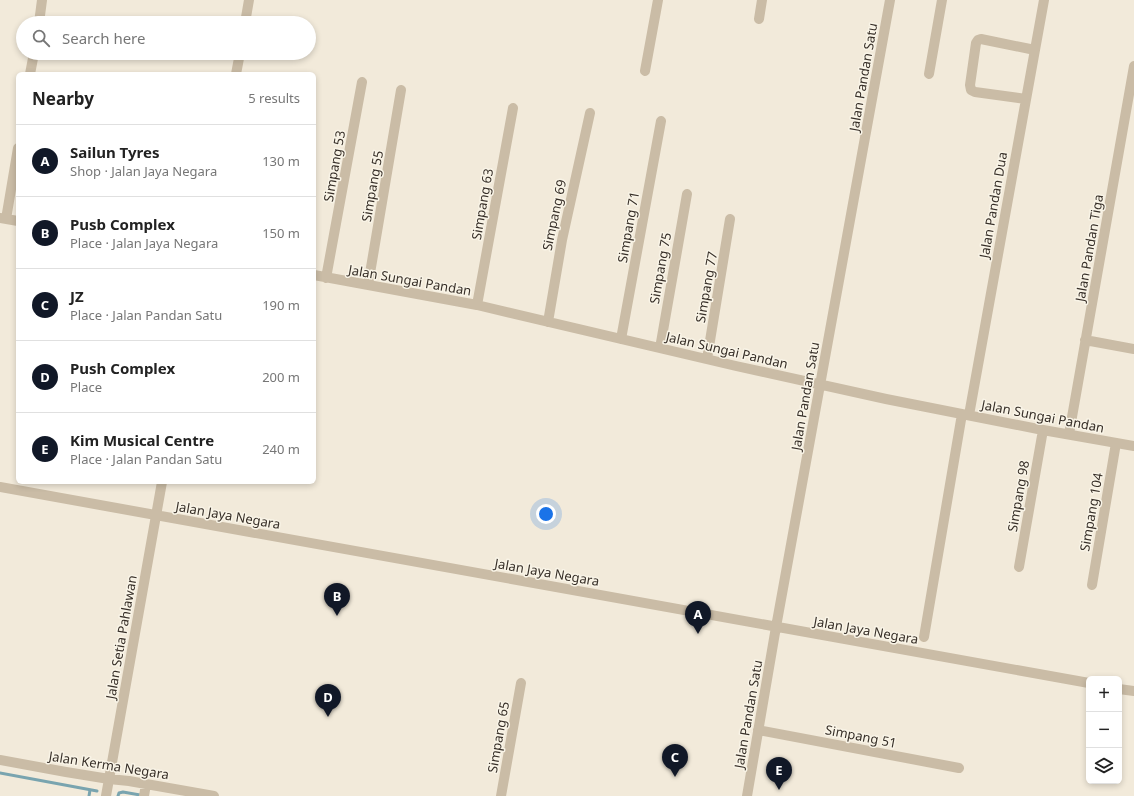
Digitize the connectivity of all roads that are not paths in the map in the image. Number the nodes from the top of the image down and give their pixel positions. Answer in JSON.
{"nodes":[{"id":1,"x":42,"y":0,"type":"edge"},
{"id":2,"x":249,"y":0,"type":"edge"},
{"id":3,"x":658,"y":0,"type":"edge"},
{"id":4,"x":762,"y":0,"type":"edge"},
{"id":5,"x":890,"y":0,"type":"edge"},
{"id":6,"x":942,"y":0,"type":"edge"},
{"id":7,"x":1044,"y":0,"type":"edge"},
{"id":8,"x":39,"y":16,"type":"edge"},
{"id":9,"x":246,"y":16,"type":"edge"},
{"id":10,"x":759,"y":19,"type":"dead end"},
{"id":11,"x":1035,"y":50,"type":"junction"},
{"id":12,"x":33,"y":60,"type":"edge"},
{"id":13,"x":239,"y":60,"type":"edge"},
{"id":14,"x":1134,"y":66,"type":"edge"},
{"id":15,"x":645,"y":71,"type":"dead end"},
{"id":16,"x":30,"y":72,"type":"edge"},
{"id":17,"x":236,"y":72,"type":"edge"},
{"id":18,"x":929,"y":74,"type":"dead end"},
{"id":19,"x":362,"y":82,"type":"dead end"},
{"id":20,"x":401,"y":90,"type":"dead end"},
{"id":21,"x":1026,"y":99,"type":"junction"},
{"id":22,"x":513,"y":108,"type":"dead end"},
{"id":23,"x":590,"y":113,"type":"dead end"},
{"id":24,"x":661,"y":120,"type":"dead end"},
{"id":25,"x":16,"y":157,"type":"edge"},
{"id":26,"x":687,"y":194,"type":"dead end"},
{"id":27,"x":3,"y":219,"type":"edge"},
{"id":28,"x":730,"y":219,"type":"dead end"},
{"id":29,"x":16,"y":221,"type":"edge"},
{"id":30,"x":316,"y":276,"type":"edge"},
{"id":31,"x":326,"y":278,"type":"junction"},
{"id":32,"x":368,"y":285,"type":"junction"},
{"id":33,"x":477,"y":305,"type":"junction"},
{"id":34,"x":548,"y":322,"type":"junction"},
{"id":35,"x":621,"y":339,"type":"junction"},
{"id":36,"x":1086,"y":340,"type":"junction"},
{"id":37,"x":660,"y":348,"type":"junction"},
{"id":38,"x":1134,"y":349,"type":"edge"},
{"id":39,"x":707,"y":358,"type":"junction"},
{"id":40,"x":821,"y":384,"type":"junction"},
{"id":41,"x":966,"y":415,"type":"junction"},
{"id":42,"x":1043,"y":430,"type":"junction"},
{"id":43,"x":1069,"y":434,"type":"junction"},
{"id":44,"x":1116,"y":443,"type":"junction"},
{"id":45,"x":1134,"y":446,"type":"edge"},
{"id":46,"x":162,"y":484,"type":"edge"},
{"id":47,"x":0,"y":487,"type":"edge"},
{"id":48,"x":156,"y":515,"type":"junction"},
{"id":49,"x":1019,"y":567,"type":"dead end"},
{"id":50,"x":1092,"y":585,"type":"dead end"},
{"id":51,"x":776,"y":627,"type":"junction"},
{"id":52,"x":924,"y":637,"type":"dead end"},
{"id":53,"x":1086,"y":682,"type":"edge"},
{"id":54,"x":521,"y":684,"type":"dead end"},
{"id":55,"x":1122,"y":689,"type":"edge"},
{"id":56,"x":1134,"y":691,"type":"edge"},
{"id":57,"x":758,"y":730,"type":"junction"},
{"id":58,"x":0,"y":760,"type":"edge"},
{"id":59,"x":959,"y":768,"type":"dead end"},
{"id":60,"x":109,"y":779,"type":"junction"},
{"id":61,"x":146,"y":784,"type":"junction"},
{"id":62,"x":106,"y":796,"type":"edge"},
{"id":63,"x":144,"y":796,"type":"edge"},
{"id":64,"x":214,"y":796,"type":"edge"},
{"id":65,"x":500,"y":796,"type":"edge"},
{"id":66,"x":747,"y":796,"type":"edge"}],
"edges":[{"from":1,"to":8,"type":"street"},
{"from":2,"to":9,"type":"street"},
{"from":3,"to":15,"type":"street"},
{"from":4,"to":10,"type":"street"},
{"from":5,"to":40,"type":"street","name":"Jalan Pandan Satu"},
{"from":6,"to":18,"type":"street"},
{"from":7,"to":11,"type":"street","name":"Jalan Pandan Dua"},
{"from":11,"to":21,"type":"street","name":"Jalan Pandan Dua"},
{"from":11,"to":21,"type":"street"},
{"from":12,"to":16,"type":"street"},
{"from":13,"to":17,"type":"street"},
{"from":14,"to":36,"type":"street","name":"Jalan Pandan Tiga"},
{"from":19,"to":31,"type":"street","name":"Simpang 53"},
{"from":20,"to":32,"type":"street","name":"Simpang 55"},
{"from":21,"to":41,"type":"street","name":"Jalan Pandan Dua"},
{"from":22,"to":33,"type":"street","name":"Simpang 63"},
{"from":23,"to":34,"type":"street","name":"Simpang 69"},
{"from":24,"to":35,"type":"street","name":"Simpang 71"},
{"from":25,"to":27,"type":"street"},
{"from":26,"to":37,"type":"street","name":"Simpang 75"},
{"from":27,"to":29,"type":"street"},
{"from":28,"to":39,"type":"street","name":"Simpang 77"},
{"from":30,"to":31,"type":"street","name":"Jalan Sungai Pandan"},
{"from":31,"to":32,"type":"street","name":"Jalan Sungai Pandan"},
{"from":32,"to":33,"type":"street","name":"Jalan Sungai Pandan"},
{"from":33,"to":34,"type":"street","name":"Jalan Sungai Pandan"},
{"from":34,"to":35,"type":"street","name":"Jalan Sungai Pandan"},
{"from":35,"to":37,"type":"street","name":"Jalan Sungai Pandan"},
{"from":36,"to":38,"type":"street"},
{"from":36,"to":43,"type":"street","name":"Jalan Pandan Tiga"},
{"from":37,"to":39,"type":"street","name":"Jalan Sungai Pandan"},
{"from":39,"to":40,"type":"street","name":"Jalan Sungai Pandan"},
{"from":40,"to":41,"type":"street","name":"Jalan Sungai Pandan"},
{"from":40,"to":51,"type":"street","name":"Jalan Pandan Satu"},
{"from":41,"to":42,"type":"street","name":"Jalan Sungai Pandan"},
{"from":41,"to":52,"type":"street","name":"Jalan Pandan Dua"},
{"from":42,"to":43,"type":"street","name":"Jalan Sungai Pandan"},
{"from":42,"to":49,"type":"street","name":"Simpang 98"},
{"from":43,"to":44,"type":"street","name":"Jalan Sungai Pandan"},
{"from":44,"to":45,"type":"street","name":"Jalan Sungai Pandan"},
{"from":44,"to":50,"type":"street","name":"Simpang 104"},
{"from":46,"to":48,"type":"street","name":"Jalan Setia Pahlawan"},
{"from":47,"to":48,"type":"street","name":"Jalan Jaya Negara"},
{"from":48,"to":51,"type":"street","name":"Jalan Jaya Negara"},
{"from":48,"to":60,"type":"street","name":"Jalan Setia Pahlawan"},
{"from":51,"to":53,"type":"street","name":"Jalan Jaya Negara"},
{"from":51,"to":57,"type":"street","name":"Jalan Pandan Satu"},
{"from":54,"to":65,"type":"street","name":"Simpang 65"},
{"from":55,"to":56,"type":"street"},
{"from":57,"to":59,"type":"street","name":"Simpang 51"},
{"from":57,"to":66,"type":"street","name":"Jalan Pandan Satu"},
{"from":58,"to":60,"type":"street","name":"Jalan Kerma Negara"},
{"from":60,"to":61,"type":"street","name":"Jalan Kerma Negara"},
{"from":60,"to":62,"type":"street","name":"Jalan Setia Pahlawan"},
{"from":61,"to":63,"type":"street"},
{"from":61,"to":64,"type":"street","name":"Jalan Kerma Negara"}]}
